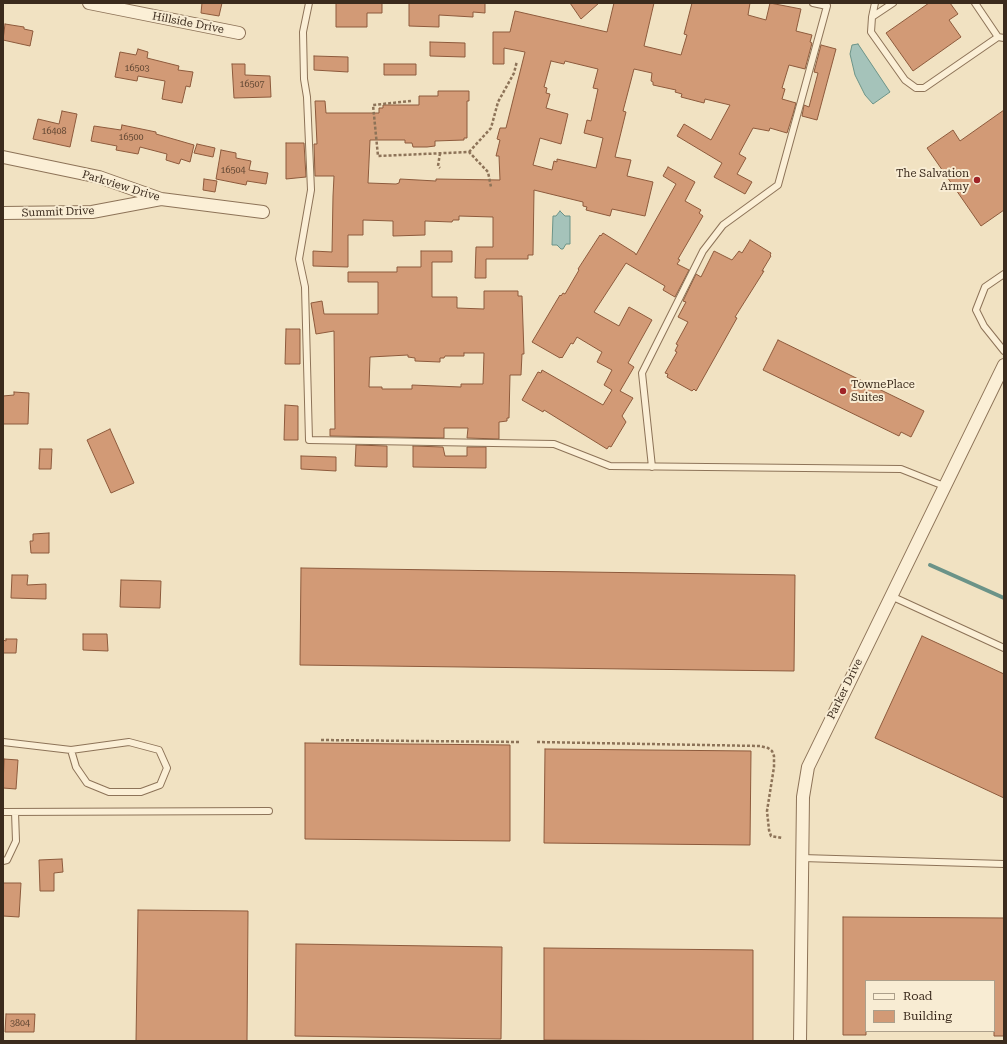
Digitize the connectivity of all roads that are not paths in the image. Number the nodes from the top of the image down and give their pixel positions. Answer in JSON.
{"nodes":[{"id":1,"x":89,"y":3,"type":"edge"},
{"id":2,"x":309,"y":3,"type":"edge"},
{"id":3,"x":813,"y":3,"type":"edge"},
{"id":4,"x":875,"y":3,"type":"edge"},
{"id":5,"x":893,"y":3,"type":"edge"},
{"id":6,"x":975,"y":3,"type":"edge"},
{"id":7,"x":872,"y":17,"type":"junction"},
{"id":8,"x":239,"y":33,"type":"dead end"},
{"id":9,"x":1001,"y":38,"type":"edge"},
{"id":10,"x":3,"y":157,"type":"edge"},
{"id":11,"x":161,"y":199,"type":"junction"},
{"id":12,"x":263,"y":212,"type":"dead end"},
{"id":13,"x":3,"y":213,"type":"edge"},
{"id":14,"x":1004,"y":274,"type":"edge"},
{"id":15,"x":1004,"y":351,"type":"edge"},
{"id":16,"x":1004,"y":365,"type":"edge"},
{"id":17,"x":652,"y":468,"type":"junction"},
{"id":18,"x":944,"y":486,"type":"junction"},
{"id":19,"x":890,"y":596,"type":"junction"},
{"id":20,"x":1004,"y":648,"type":"edge"},
{"id":21,"x":3,"y":742,"type":"edge"},
{"id":22,"x":70,"y":750,"type":"junction"},
{"id":23,"x":269,"y":810,"type":"dead end"},
{"id":24,"x":3,"y":812,"type":"edge"},
{"id":25,"x":15,"y":812,"type":"junction"},
{"id":26,"x":802,"y":858,"type":"junction"},
{"id":27,"x":3,"y":861,"type":"edge"},
{"id":28,"x":1004,"y":864,"type":"edge"},
{"id":29,"x":800,"y":1041,"type":"edge"}],
"edges":[{"from":1,"to":8,"type":"street","name":"Hillside Drive"},
{"from":2,"to":17,"type":"lane"},
{"from":3,"to":17,"type":"lane"},
{"from":4,"to":7,"type":"lane"},
{"from":5,"to":7,"type":"lane"},
{"from":6,"to":9,"type":"lane"},
{"from":7,"to":9,"type":"lane"},
{"from":10,"to":11,"type":"street","name":"Parkview Drive"},
{"from":11,"to":12,"type":"street","name":"Parkview Drive"},
{"from":11,"to":13,"type":"street","name":"Summit Drive"},
{"from":14,"to":15,"type":"lane"},
{"from":16,"to":18,"type":"street","name":"Parker Drive"},
{"from":17,"to":18,"type":"lane"},
{"from":18,"to":19,"type":"street","name":"Parker Drive"},
{"from":19,"to":20,"type":"lane"},
{"from":19,"to":26,"type":"street","name":"Parker Drive"},
{"from":21,"to":22,"type":"lane"},
{"from":22,"to":22,"type":"lane"},
{"from":23,"to":25,"type":"lane"},
{"from":24,"to":25,"type":"lane"},
{"from":25,"to":27,"type":"lane"},
{"from":26,"to":28,"type":"lane"},
{"from":26,"to":29,"type":"street","name":"Parker Drive"}]}
